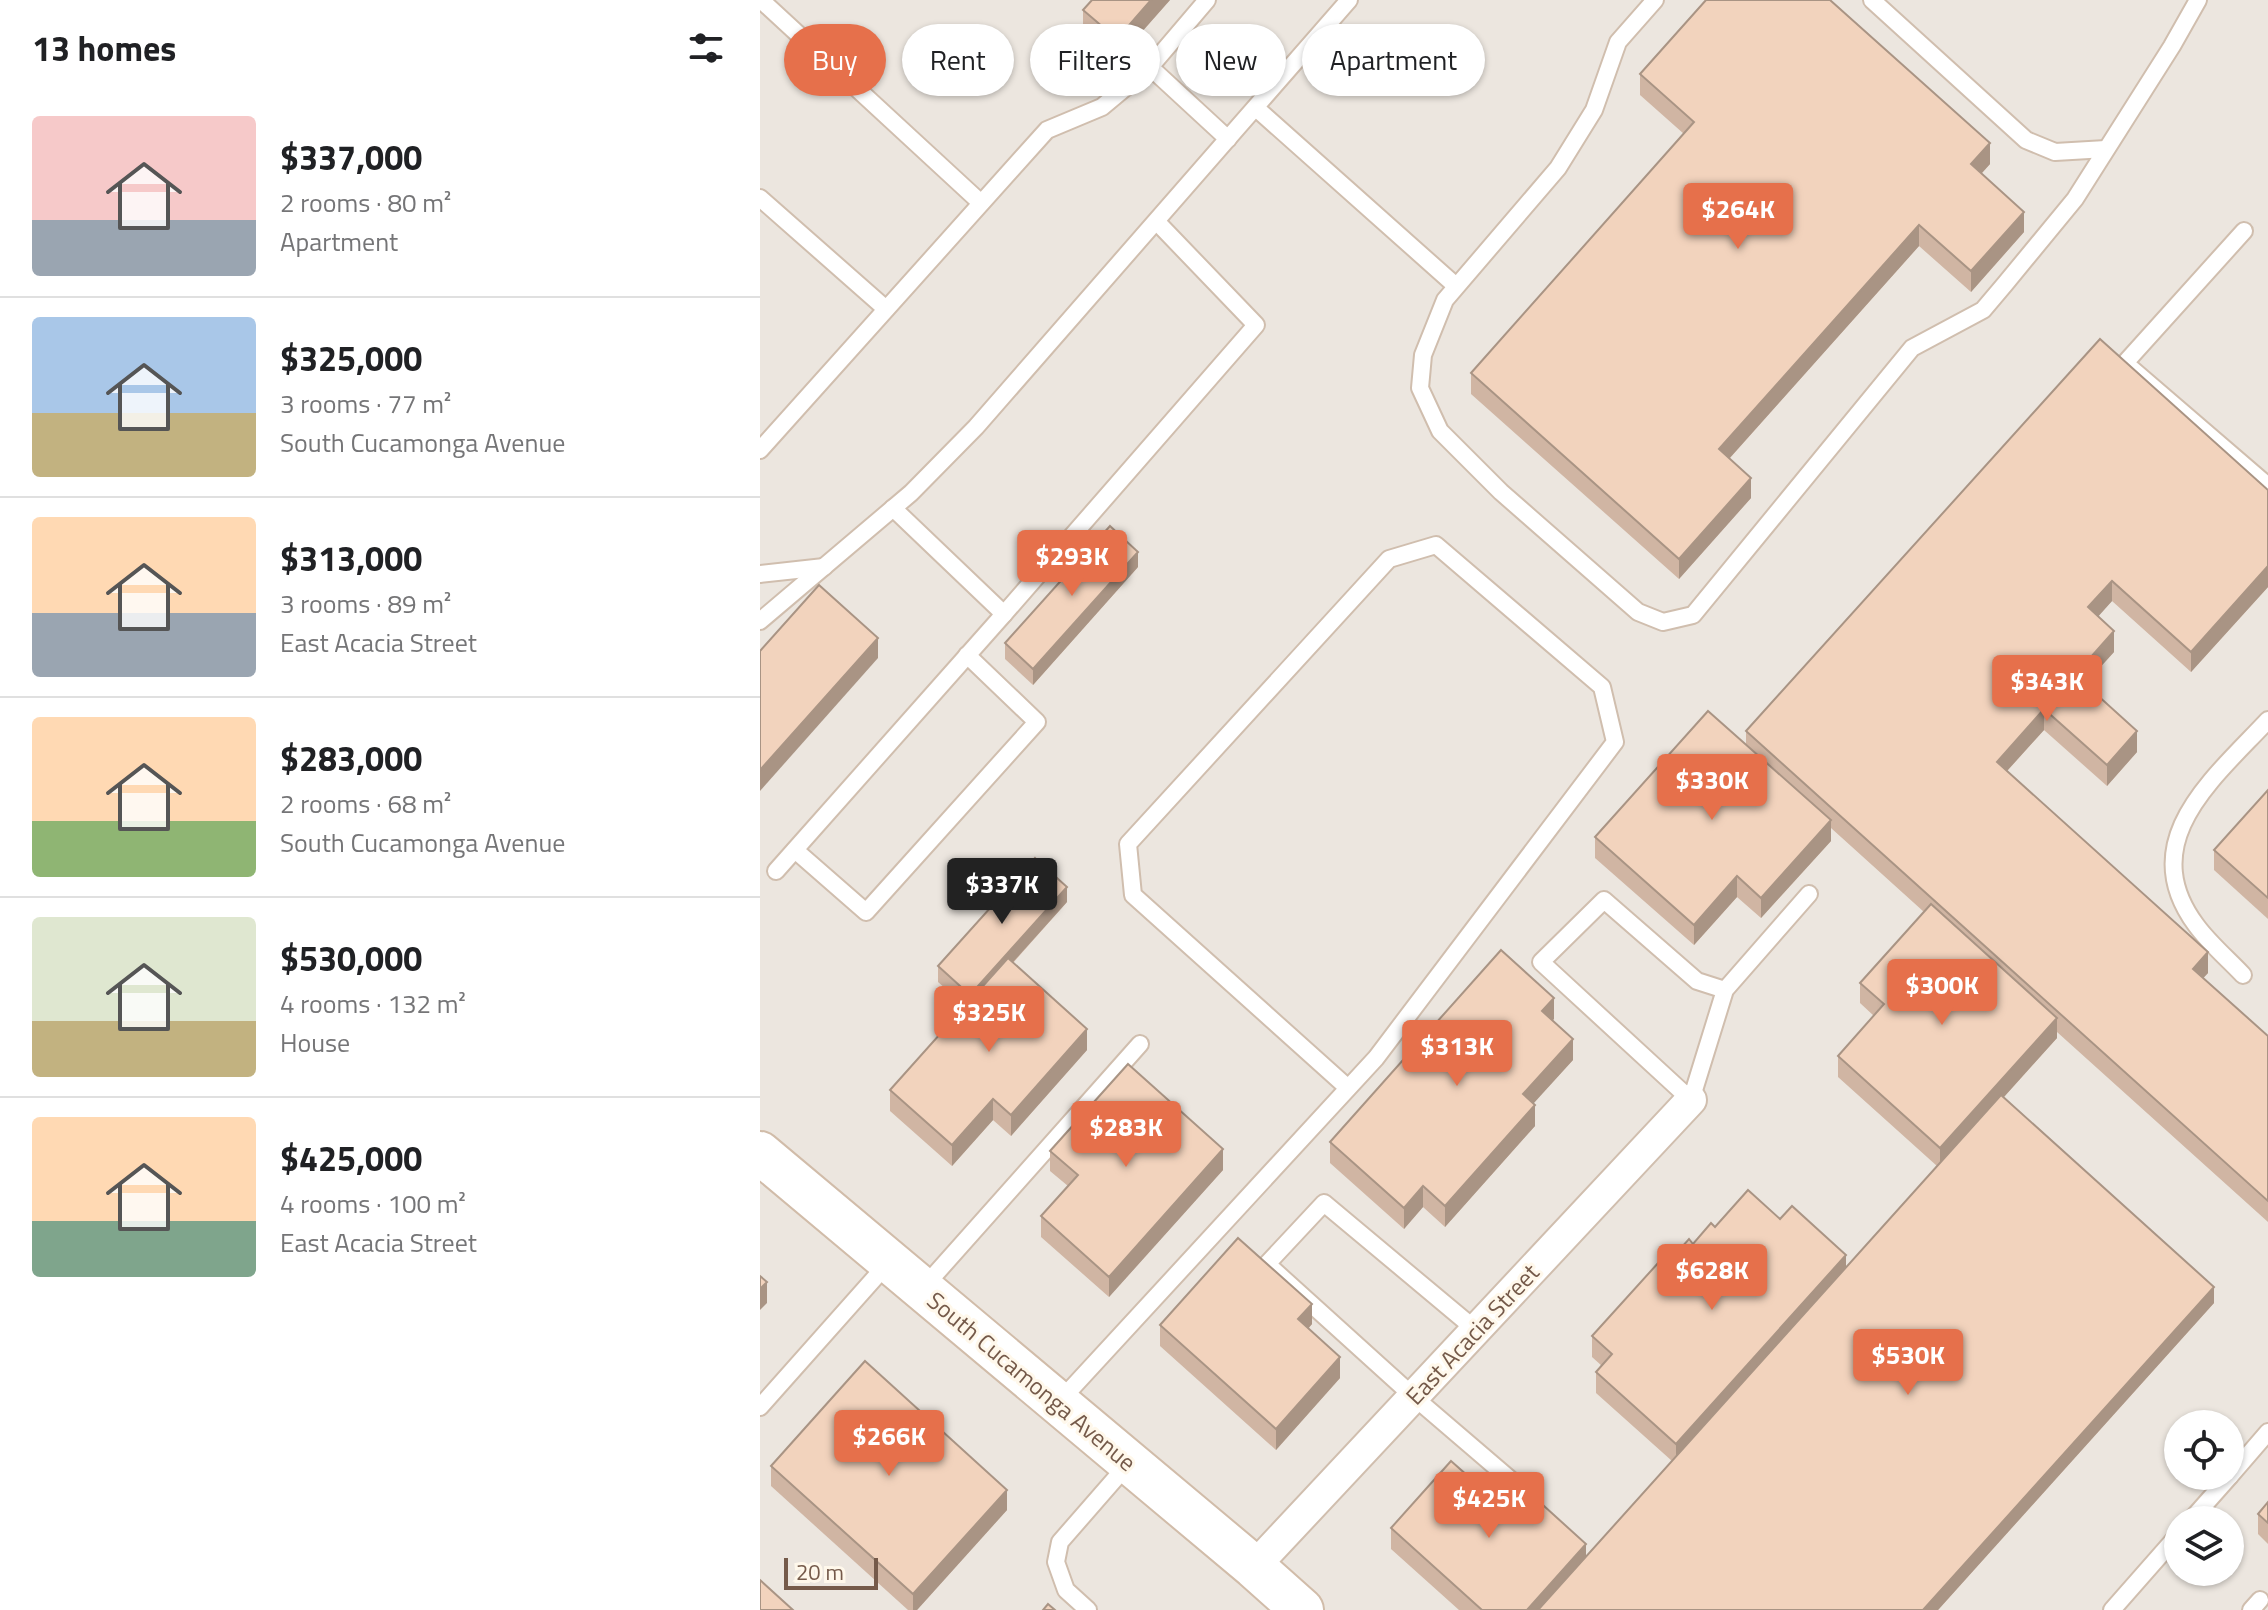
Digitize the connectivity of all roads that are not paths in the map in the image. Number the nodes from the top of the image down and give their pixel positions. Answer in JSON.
{"nodes":[{"id":1,"x":761,"y":0,"type":"edge"},
{"id":2,"x":1207,"y":0,"type":"edge"},
{"id":3,"x":1349,"y":0,"type":"edge"},
{"id":4,"x":1655,"y":0,"type":"edge"},
{"id":5,"x":1872,"y":0,"type":"edge"},
{"id":6,"x":2198,"y":0,"type":"edge"},
{"id":7,"x":1160,"y":55,"type":"edge"},
{"id":8,"x":1160,"y":76,"type":"edge"},
{"id":9,"x":1115,"y":96,"type":"edge"},
{"id":10,"x":1256,"y":108,"type":"junction"},
{"id":11,"x":1228,"y":139,"type":"junction"},
{"id":12,"x":2106,"y":149,"type":"junction"},
{"id":13,"x":760,"y":198,"type":"edge"},
{"id":14,"x":981,"y":203,"type":"junction"},
{"id":15,"x":1157,"y":222,"type":"junction"},
{"id":16,"x":2244,"y":231,"type":"dead end"},
{"id":17,"x":1456,"y":286,"type":"junction"},
{"id":18,"x":886,"y":309,"type":"junction"},
{"id":19,"x":760,"y":450,"type":"edge"},
{"id":20,"x":2268,"y":486,"type":"edge"},
{"id":21,"x":893,"y":508,"type":"junction"},
{"id":22,"x":824,"y":567,"type":"junction"},
{"id":23,"x":760,"y":574,"type":"edge"},
{"id":24,"x":1004,"y":614,"type":"junction"},
{"id":25,"x":760,"y":621,"type":"edge"},
{"id":26,"x":967,"y":655,"type":"junction"},
{"id":27,"x":2268,"y":720,"type":"edge"},
{"id":28,"x":795,"y":850,"type":"junction"},
{"id":29,"x":776,"y":871,"type":"dead end"},
{"id":30,"x":1809,"y":894,"type":"dead end"},
{"id":31,"x":2243,"y":975,"type":"dead end"},
{"id":32,"x":1725,"y":990,"type":"junction"},
{"id":33,"x":1140,"y":1044,"type":"dead end"},
{"id":34,"x":1348,"y":1088,"type":"junction"},
{"id":35,"x":1691,"y":1100,"type":"junction"},
{"id":36,"x":760,"y":1153,"type":"edge"},
{"id":37,"x":889,"y":1261,"type":"junction"},
{"id":38,"x":922,"y":1289,"type":"junction"},
{"id":39,"x":1476,"y":1330,"type":"junction"},
{"id":40,"x":1414,"y":1397,"type":"junction"},
{"id":41,"x":1058,"y":1403,"type":"junction"},
{"id":42,"x":760,"y":1407,"type":"edge"},
{"id":43,"x":2268,"y":1432,"type":"edge"},
{"id":44,"x":2244,"y":1460,"type":"edge"},
{"id":45,"x":1129,"y":1462,"type":"junction"},
{"id":46,"x":2218,"y":1490,"type":"edge"},
{"id":47,"x":1534,"y":1500,"type":"edge"},
{"id":48,"x":2203,"y":1506,"type":"edge"},
{"id":49,"x":2164,"y":1551,"type":"edge"},
{"id":50,"x":1254,"y":1567,"type":"junction"},
{"id":51,"x":1088,"y":1610,"type":"edge"},
{"id":52,"x":1302,"y":1610,"type":"edge"},
{"id":53,"x":2112,"y":1610,"type":"edge"}],
"edges":[{"from":1,"to":14,"type":"lane"},
{"from":2,"to":7,"type":"lane"},
{"from":3,"to":10,"type":"lane"},
{"from":4,"to":17,"type":"lane"},
{"from":5,"to":12,"type":"lane"},
{"from":6,"to":12,"type":"lane"},
{"from":8,"to":11,"type":"lane"},
{"from":9,"to":14,"type":"lane"},
{"from":10,"to":11,"type":"lane"},
{"from":10,"to":17,"type":"lane"},
{"from":11,"to":15,"type":"lane"},
{"from":12,"to":17,"type":"lane"},
{"from":13,"to":18,"type":"lane"},
{"from":14,"to":18,"type":"lane"},
{"from":15,"to":21,"type":"lane"},
{"from":15,"to":24,"type":"lane"},
{"from":16,"to":20,"type":"lane"},
{"from":18,"to":19,"type":"lane"},
{"from":21,"to":22,"type":"lane"},
{"from":21,"to":24,"type":"lane"},
{"from":22,"to":23,"type":"lane"},
{"from":22,"to":25,"type":"lane"},
{"from":24,"to":26,"type":"lane"},
{"from":26,"to":28,"type":"lane"},
{"from":26,"to":28,"type":"lane"},
{"from":27,"to":31,"type":"lane"},
{"from":28,"to":29,"type":"lane"},
{"from":30,"to":32,"type":"lane"},
{"from":32,"to":35,"type":"lane"},
{"from":32,"to":35,"type":"lane"},
{"from":33,"to":38,"type":"lane"},
{"from":34,"to":34,"type":"lane"},
{"from":34,"to":41,"type":"lane"},
{"from":35,"to":39,"type":"street","name":"East Acacia Street"},
{"from":36,"to":37,"type":"street","name":"South Cucamonga Avenue"},
{"from":37,"to":38,"type":"street","name":"South Cucamonga Avenue"},
{"from":37,"to":42,"type":"lane"},
{"from":38,"to":41,"type":"street","name":"South Cucamonga Avenue"},
{"from":39,"to":40,"type":"street","name":"East Acacia Street"},
{"from":39,"to":40,"type":"lane"},
{"from":40,"to":47,"type":"lane"},
{"from":40,"to":50,"type":"street","name":"East Acacia Street"},
{"from":41,"to":45,"type":"street","name":"South Cucamonga Avenue"},
{"from":43,"to":44,"type":"lane"},
{"from":45,"to":50,"type":"street","name":"South Cucamonga Avenue"},
{"from":45,"to":51,"type":"lane"},
{"from":46,"to":48,"type":"lane"},
{"from":49,"to":53,"type":"lane"},
{"from":50,"to":52,"type":"street","name":"South Cucamonga Avenue"}]}
